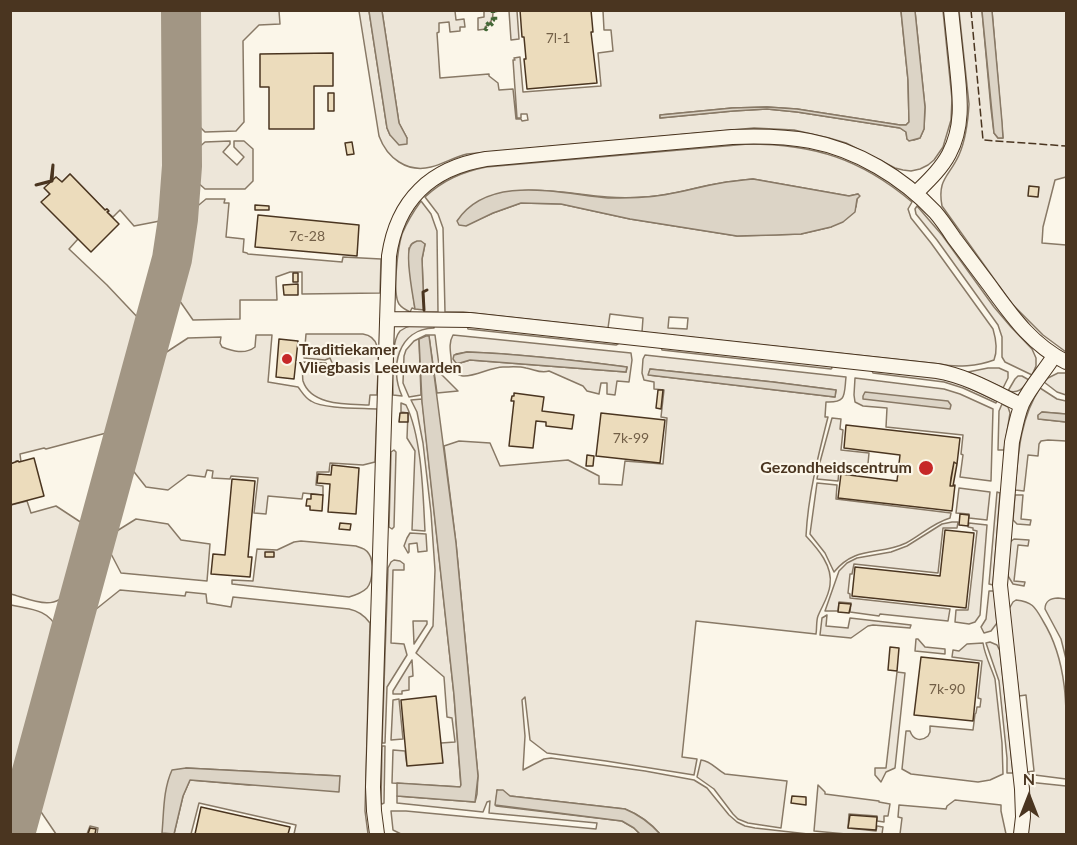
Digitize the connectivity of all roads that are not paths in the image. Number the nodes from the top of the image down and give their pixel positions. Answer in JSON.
{"nodes":[{"id":1,"x":951,"y":10,"type":"edge"},
{"id":2,"x":916,"y":193,"type":"junction"},
{"id":3,"x":387,"y":319,"type":"junction"},
{"id":4,"x":1060,"y":359,"type":"edge"},
{"id":5,"x":1021,"y":405,"type":"junction"},
{"id":6,"x":377,"y":834,"type":"edge"},
{"id":7,"x":1020,"y":834,"type":"edge"}],
"edges":[{"from":1,"to":2,"type":"street"},
{"from":2,"to":3,"type":"street"},
{"from":2,"to":4,"type":"street"},
{"from":3,"to":5,"type":"street"},
{"from":3,"to":6,"type":"street"},
{"from":4,"to":5,"type":"street"},
{"from":5,"to":7,"type":"street"}]}
